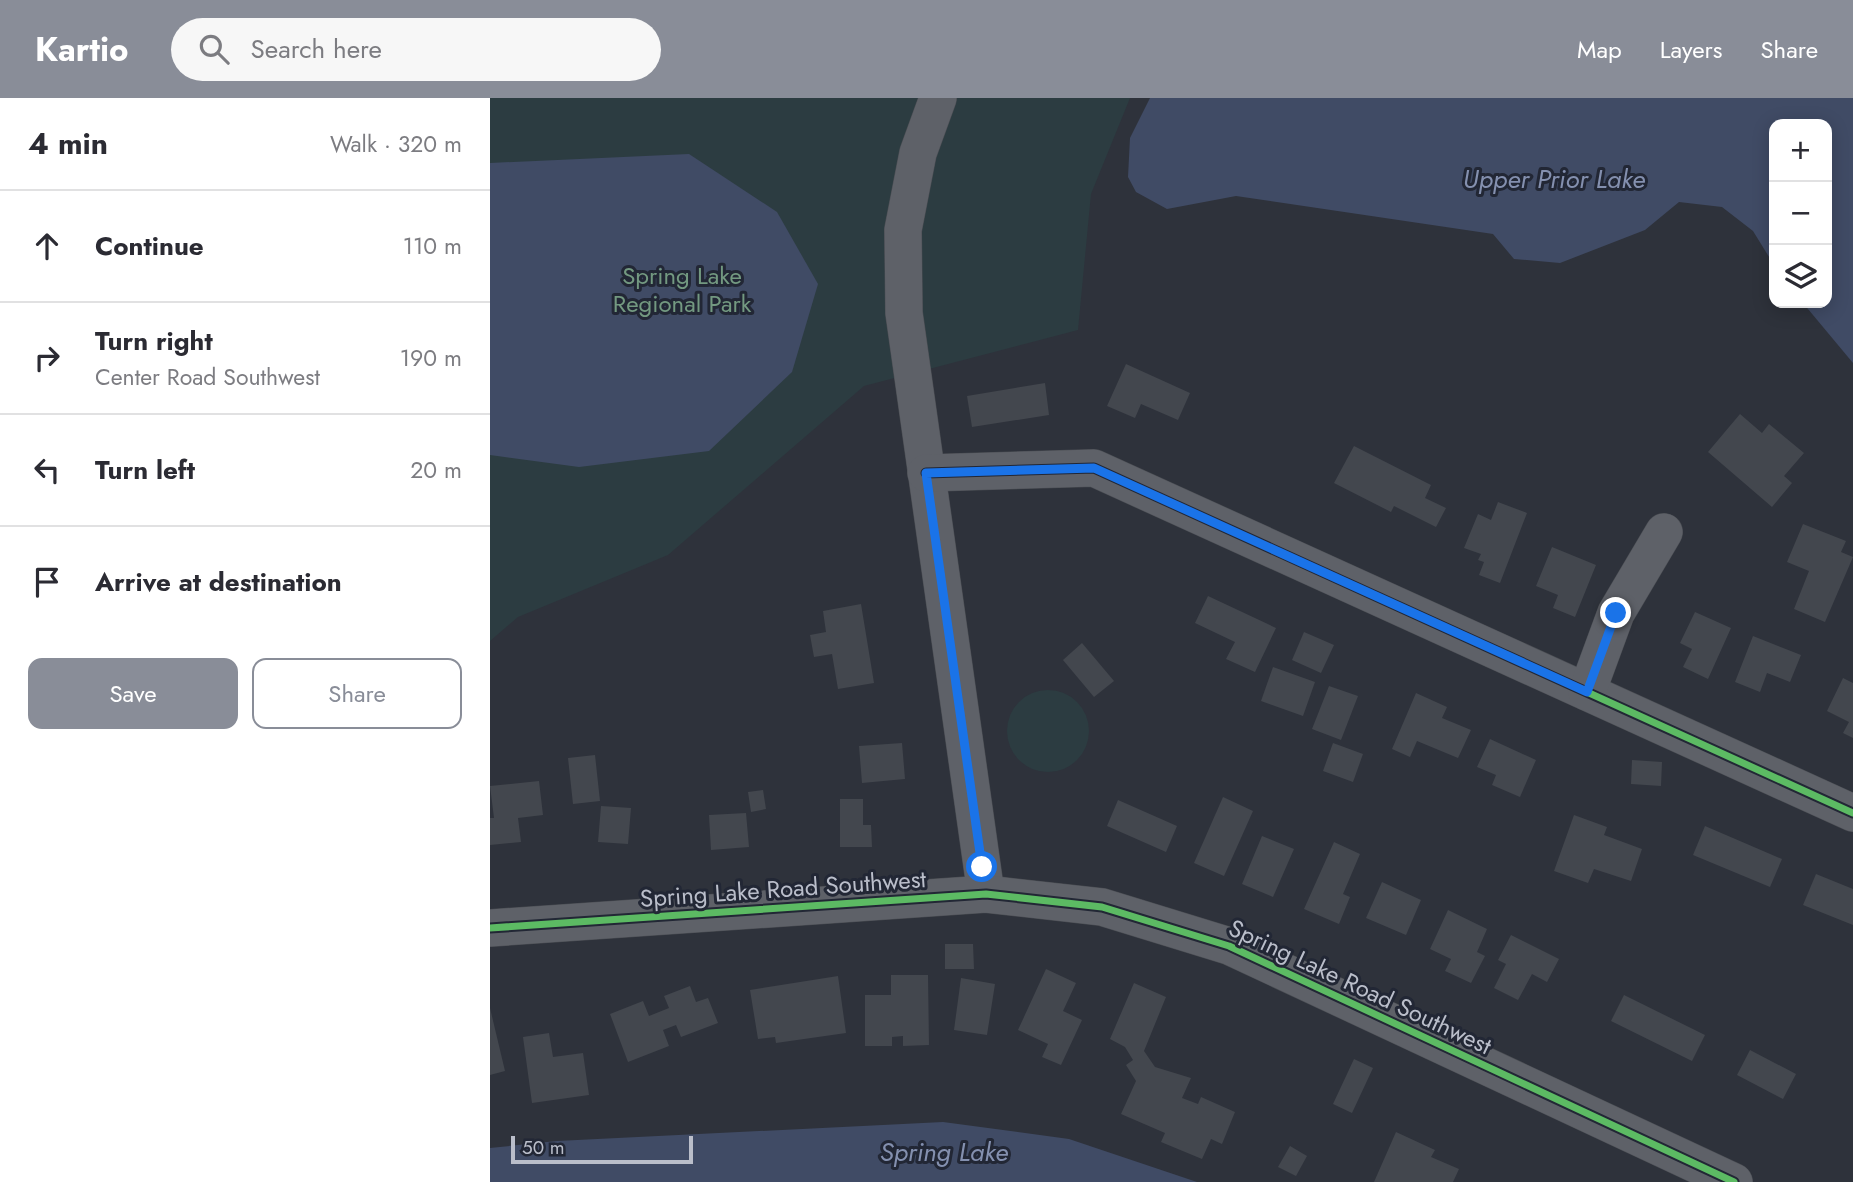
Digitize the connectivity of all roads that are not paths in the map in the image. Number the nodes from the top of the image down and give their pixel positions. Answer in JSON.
{"nodes":[{"id":1,"x":938,"y":98,"type":"edge"},
{"id":2,"x":926,"y":473,"type":"junction"},
{"id":3,"x":1664,"y":532,"type":"dead end"},
{"id":4,"x":1587,"y":692,"type":"junction"},
{"id":5,"x":1853,"y":813,"type":"edge"},
{"id":6,"x":986,"y":894,"type":"junction"},
{"id":7,"x":490,"y":928,"type":"edge"},
{"id":8,"x":1734,"y":1182,"type":"edge"}],
"edges":[{"from":1,"to":2,"type":"street"},
{"from":2,"to":4,"type":"street"},
{"from":2,"to":6,"type":"street"},
{"from":3,"to":4,"type":"street"},
{"from":4,"to":5,"type":"street"},
{"from":6,"to":7,"type":"street","name":"Spring Lake Road Southwest"},
{"from":6,"to":8,"type":"street","name":"Spring Lake Road Southwest"}]}
